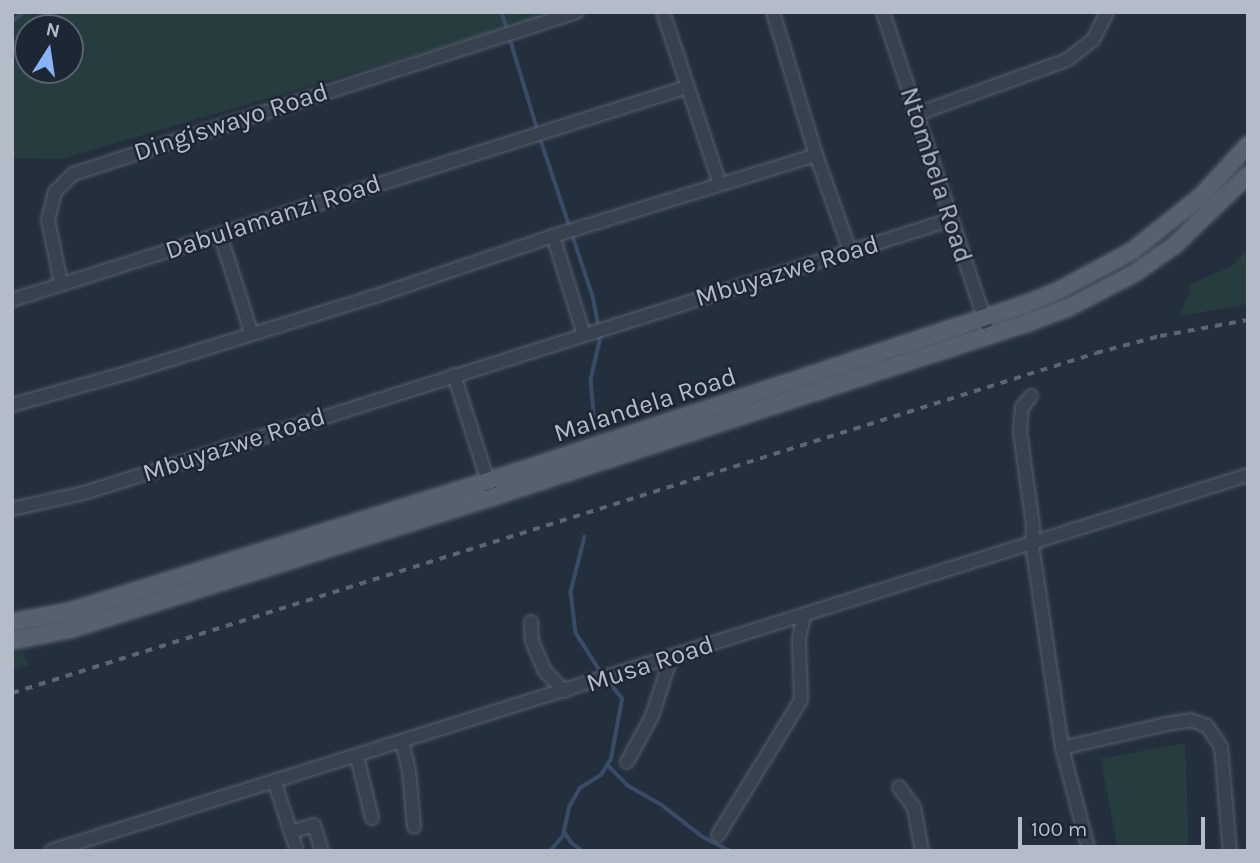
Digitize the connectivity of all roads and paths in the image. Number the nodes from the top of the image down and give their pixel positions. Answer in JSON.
{"nodes":[{"id":1,"x":577,"y":12,"type":"edge"},
{"id":2,"x":663,"y":12,"type":"edge"},
{"id":3,"x":773,"y":12,"type":"edge"},
{"id":4,"x":883,"y":12,"type":"edge"},
{"id":5,"x":1107,"y":12,"type":"edge"},
{"id":6,"x":559,"y":15,"type":"edge"},
{"id":7,"x":687,"y":87,"type":"junction"},
{"id":8,"x":917,"y":114,"type":"junction"},
{"id":9,"x":1248,"y":145,"type":"edge"},
{"id":10,"x":816,"y":155,"type":"junction"},
{"id":11,"x":1248,"y":176,"type":"edge"},
{"id":12,"x":720,"y":184,"type":"junction"},
{"id":13,"x":950,"y":220,"type":"junction"},
{"id":14,"x":220,"y":234,"type":"junction"},
{"id":15,"x":558,"y":235,"type":"junction"},
{"id":16,"x":850,"y":251,"type":"junction"},
{"id":17,"x":61,"y":283,"type":"junction"},
{"id":18,"x":12,"y":300,"type":"edge"},
{"id":19,"x":984,"y":319,"type":"junction"},
{"id":20,"x":595,"y":331,"type":"junction"},
{"id":21,"x":251,"y":332,"type":"junction"},
{"id":22,"x":990,"y":336,"type":"junction"},
{"id":23,"x":454,"y":375,"type":"junction"},
{"id":24,"x":1031,"y":396,"type":"dead end"},
{"id":25,"x":12,"y":405,"type":"edge"},
{"id":26,"x":1248,"y":475,"type":"edge"},
{"id":27,"x":488,"y":481,"type":"junction"},
{"id":28,"x":493,"y":497,"type":"junction"},
{"id":29,"x":12,"y":509,"type":"edge"},
{"id":30,"x":1032,"y":544,"type":"junction"},
{"id":31,"x":804,"y":615,"type":"junction"},
{"id":32,"x":12,"y":622,"type":"edge"},
{"id":33,"x":531,"y":622,"type":"dead end"},
{"id":34,"x":12,"y":641,"type":"edge"},
{"id":35,"x":671,"y":657,"type":"junction"},
{"id":36,"x":564,"y":691,"type":"junction"},
{"id":37,"x":402,"y":742,"type":"junction"},
{"id":38,"x":1062,"y":748,"type":"junction"},
{"id":39,"x":357,"y":757,"type":"junction"},
{"id":40,"x":627,"y":762,"type":"dead end"},
{"id":41,"x":275,"y":783,"type":"junction"},
{"id":42,"x":899,"y":787,"type":"dead end"},
{"id":43,"x":372,"y":818,"type":"dead end"},
{"id":44,"x":414,"y":827,"type":"dead end"},
{"id":45,"x":291,"y":832,"type":"junction"},
{"id":46,"x":718,"y":835,"type":"dead end"},
{"id":47,"x":51,"y":851,"type":"edge"},
{"id":48,"x":297,"y":851,"type":"edge"},
{"id":49,"x":322,"y":851,"type":"edge"},
{"id":50,"x":922,"y":851,"type":"edge"},
{"id":51,"x":1089,"y":851,"type":"edge"},
{"id":52,"x":1230,"y":851,"type":"edge"}],
"edges":[{"from":1,"to":6,"type":"street"},
{"from":2,"to":7,"type":"street"},
{"from":3,"to":10,"type":"street"},
{"from":4,"to":8,"type":"street","name":"Ntombela Road"},
{"from":5,"to":8,"type":"street"},
{"from":6,"to":17,"type":"street","name":"Dingiswayo Road"},
{"from":7,"to":12,"type":"street"},
{"from":7,"to":14,"type":"street","name":"Dabulamanzi Road"},
{"from":8,"to":13,"type":"street","name":"Ntombela Road"},
{"from":9,"to":19,"type":"main road","name":"Malandela Road"},
{"from":10,"to":12,"type":"street"},
{"from":10,"to":16,"type":"street"},
{"from":11,"to":22,"type":"main road","name":"Malandela Road"},
{"from":12,"to":15,"type":"street"},
{"from":13,"to":16,"type":"street","name":"Mbuyazwe Road"},
{"from":13,"to":19,"type":"street","name":"Ntombela Road"},
{"from":14,"to":17,"type":"street","name":"Dabulamanzi Road"},
{"from":14,"to":21,"type":"street"},
{"from":15,"to":20,"type":"street"},
{"from":15,"to":21,"type":"street"},
{"from":16,"to":20,"type":"street","name":"Mbuyazwe Road"},
{"from":17,"to":18,"type":"street","name":"Dabulamanzi Road"},
{"from":19,"to":22,"type":"street","name":"Ntombela Road"},
{"from":19,"to":27,"type":"main road","name":"Malandela Road"},
{"from":20,"to":23,"type":"street","name":"Mbuyazwe Road"},
{"from":21,"to":25,"type":"street"},
{"from":22,"to":28,"type":"main road","name":"Malandela Road"},
{"from":23,"to":27,"type":"street"},
{"from":23,"to":29,"type":"street","name":"Mbuyazwe Road"},
{"from":24,"to":30,"type":"street"},
{"from":26,"to":30,"type":"street","name":"Musa Road"},
{"from":27,"to":28,"type":"street"},
{"from":27,"to":32,"type":"main road","name":"Malandela Road"},
{"from":28,"to":34,"type":"main road","name":"Malandela Road"},
{"from":30,"to":31,"type":"street","name":"Musa Road"},
{"from":30,"to":38,"type":"street"},
{"from":31,"to":35,"type":"street","name":"Musa Road"},
{"from":31,"to":46,"type":"street"},
{"from":33,"to":36,"type":"street"},
{"from":35,"to":36,"type":"street","name":"Musa Road"},
{"from":35,"to":40,"type":"street"},
{"from":36,"to":37,"type":"street","name":"Musa Road"},
{"from":37,"to":39,"type":"street","name":"Musa Road"},
{"from":37,"to":44,"type":"street"},
{"from":38,"to":51,"type":"street"},
{"from":38,"to":52,"type":"street"},
{"from":39,"to":41,"type":"street","name":"Musa Road"},
{"from":39,"to":43,"type":"street"},
{"from":41,"to":45,"type":"street"},
{"from":41,"to":47,"type":"street","name":"Musa Road"},
{"from":42,"to":50,"type":"street"},
{"from":45,"to":48,"type":"street"},
{"from":45,"to":49,"type":"street"}]}
